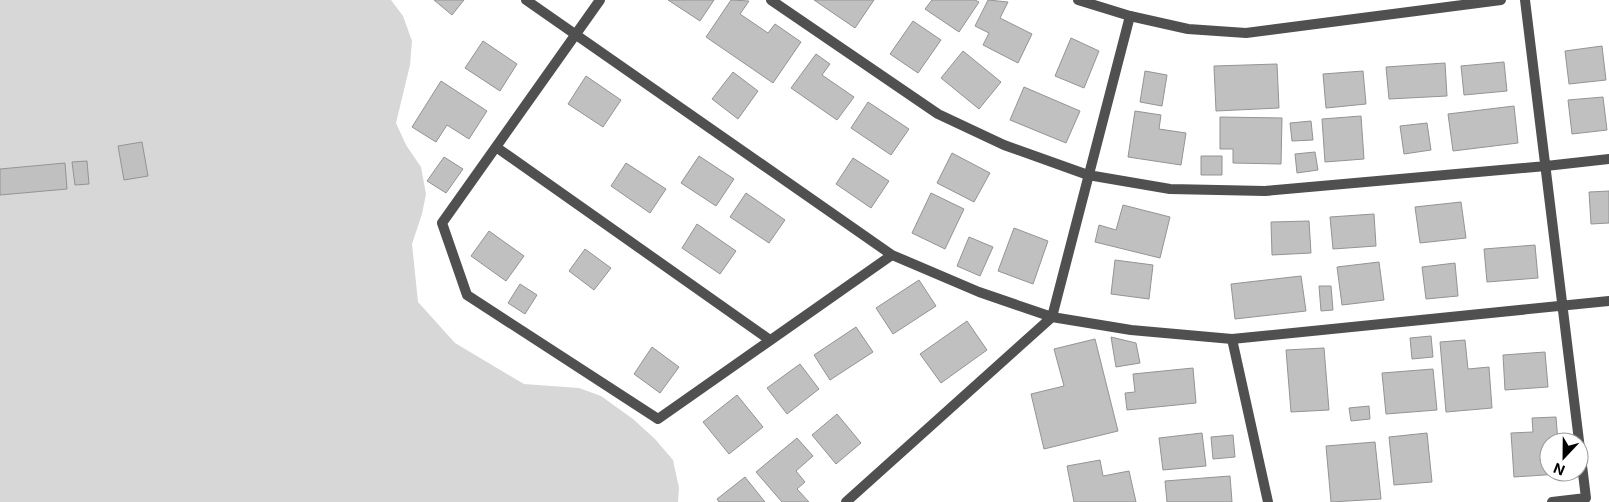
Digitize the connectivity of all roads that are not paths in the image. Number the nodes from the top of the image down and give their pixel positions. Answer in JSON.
{"nodes":[{"id":1,"x":526,"y":0,"type":"edge"},
{"id":2,"x":600,"y":0,"type":"edge"},
{"id":3,"x":771,"y":0,"type":"edge"},
{"id":4,"x":1078,"y":0,"type":"edge"},
{"id":5,"x":1501,"y":0,"type":"edge"},
{"id":6,"x":1525,"y":0,"type":"edge"},
{"id":7,"x":1130,"y":16,"type":"junction"},
{"id":8,"x":575,"y":33,"type":"junction"},
{"id":9,"x":496,"y":147,"type":"junction"},
{"id":10,"x":1609,"y":159,"type":"edge"},
{"id":11,"x":1546,"y":166,"type":"junction"},
{"id":12,"x":1088,"y":175,"type":"junction"},
{"id":13,"x":892,"y":255,"type":"junction"},
{"id":14,"x":1609,"y":301,"type":"edge"},
{"id":15,"x":1563,"y":306,"type":"junction"},
{"id":16,"x":1052,"y":317,"type":"junction"},
{"id":17,"x":1232,"y":339,"type":"junction"},
{"id":18,"x":770,"y":340,"type":"junction"},
{"id":19,"x":846,"y":502,"type":"edge"},
{"id":20,"x":1268,"y":502,"type":"edge"},
{"id":21,"x":1552,"y":502,"type":"edge"}],
"edges":[{"from":1,"to":8,"type":"street"},
{"from":2,"to":8,"type":"street"},
{"from":3,"to":12,"type":"street"},
{"from":4,"to":7,"type":"street"},
{"from":5,"to":7,"type":"street"},
{"from":6,"to":11,"type":"street"},
{"from":7,"to":12,"type":"street"},
{"from":8,"to":9,"type":"street"},
{"from":8,"to":13,"type":"street"},
{"from":9,"to":18,"type":"street"},
{"from":9,"to":18,"type":"street"},
{"from":10,"to":11,"type":"street"},
{"from":11,"to":12,"type":"street"},
{"from":11,"to":15,"type":"street"},
{"from":12,"to":16,"type":"street"},
{"from":13,"to":16,"type":"street"},
{"from":13,"to":18,"type":"street"},
{"from":14,"to":15,"type":"street"},
{"from":15,"to":17,"type":"street"},
{"from":15,"to":21,"type":"street"},
{"from":16,"to":17,"type":"street"},
{"from":16,"to":19,"type":"street"},
{"from":17,"to":20,"type":"street"}]}
